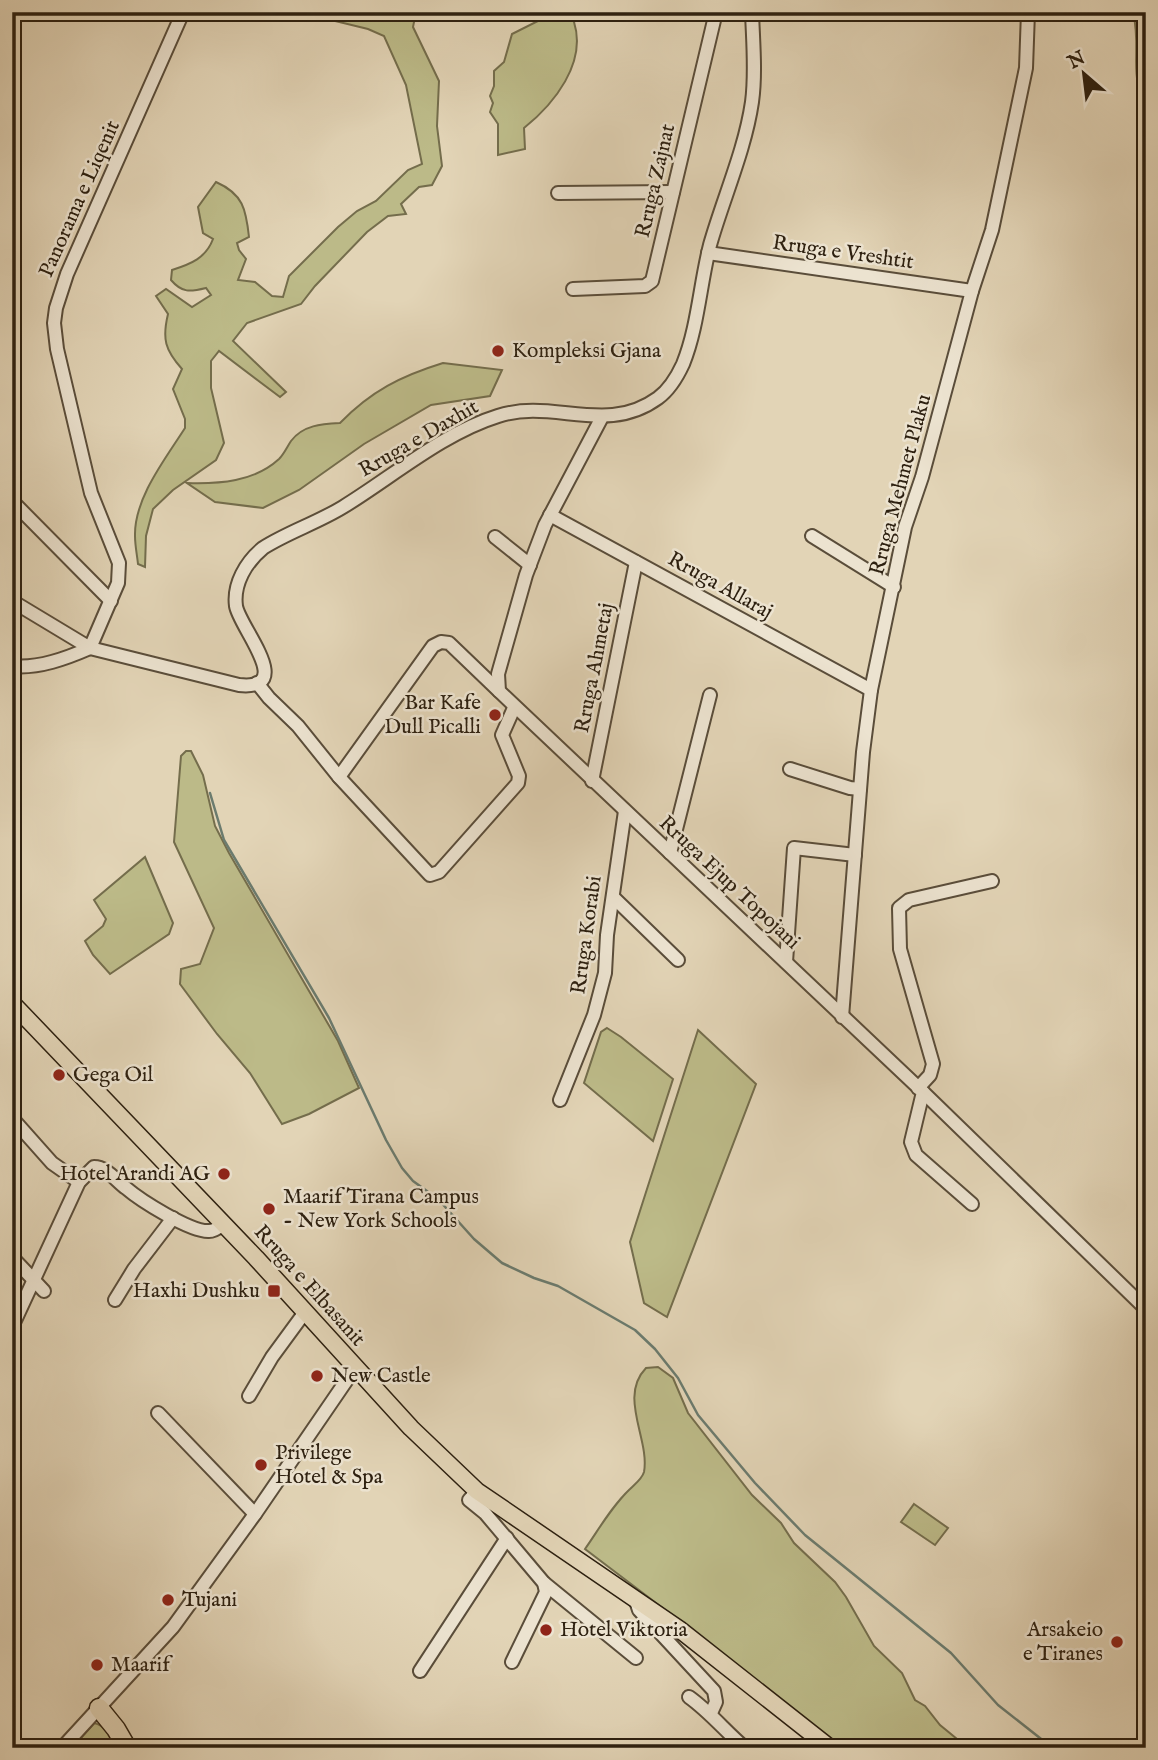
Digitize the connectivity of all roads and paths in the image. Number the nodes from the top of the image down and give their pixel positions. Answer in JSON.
{"nodes":[{"id":1,"x":183,"y":12,"type":"edge"},
{"id":2,"x":716,"y":12,"type":"edge"},
{"id":3,"x":752,"y":12,"type":"edge"},
{"id":4,"x":1028,"y":12,"type":"edge"},
{"id":5,"x":673,"y":192,"type":"junction"},
{"id":6,"x":558,"y":193,"type":"dead end"},
{"id":7,"x":708,"y":253,"type":"junction"},
{"id":8,"x":573,"y":289,"type":"dead end"},
{"id":9,"x":972,"y":291,"type":"junction"},
{"id":10,"x":602,"y":417,"type":"junction"},
{"id":11,"x":12,"y":501,"type":"edge"},
{"id":12,"x":550,"y":514,"type":"junction"},
{"id":13,"x":812,"y":536,"type":"dead end"},
{"id":14,"x":495,"y":537,"type":"dead end"},
{"id":15,"x":636,"y":562,"type":"junction"},
{"id":16,"x":530,"y":565,"type":"junction"},
{"id":17,"x":894,"y":587,"type":"junction"},
{"id":18,"x":12,"y":601,"type":"edge"},
{"id":19,"x":111,"y":601,"type":"junction"},
{"id":20,"x":90,"y":648,"type":"junction"},
{"id":21,"x":12,"y":666,"type":"edge"},
{"id":22,"x":257,"y":683,"type":"junction"},
{"id":23,"x":872,"y":690,"type":"junction"},
{"id":24,"x":499,"y":691,"type":"junction"},
{"id":25,"x":710,"y":695,"type":"dead end"},
{"id":26,"x":514,"y":708,"type":"junction"},
{"id":27,"x":790,"y":769,"type":"dead end"},
{"id":28,"x":339,"y":776,"type":"junction"},
{"id":29,"x":592,"y":781,"type":"junction"},
{"id":30,"x":860,"y":789,"type":"junction"},
{"id":31,"x":625,"y":811,"type":"junction"},
{"id":32,"x":670,"y":853,"type":"junction"},
{"id":33,"x":855,"y":855,"type":"junction"},
{"id":34,"x":992,"y":881,"type":"dead end"},
{"id":35,"x":612,"y":897,"type":"junction"},
{"id":36,"x":678,"y":960,"type":"dead end"},
{"id":37,"x":786,"y":962,"type":"junction"},
{"id":38,"x":12,"y":1003,"type":"edge"},
{"id":39,"x":842,"y":1017,"type":"junction"},
{"id":40,"x":921,"y":1090,"type":"junction"},
{"id":41,"x":560,"y":1100,"type":"dead end"},
{"id":42,"x":12,"y":1118,"type":"edge"},
{"id":43,"x":79,"y":1182,"type":"junction"},
{"id":44,"x":972,"y":1204,"type":"dead end"},
{"id":45,"x":173,"y":1218,"type":"junction"},
{"id":46,"x":223,"y":1224,"type":"junction"},
{"id":47,"x":12,"y":1257,"type":"edge"},
{"id":48,"x":34,"y":1279,"type":"junction"},
{"id":49,"x":44,"y":1291,"type":"dead end"},
{"id":50,"x":115,"y":1300,"type":"dead end"},
{"id":51,"x":1146,"y":1309,"type":"edge"},
{"id":52,"x":305,"y":1312,"type":"junction"},
{"id":53,"x":12,"y":1326,"type":"edge"},
{"id":54,"x":355,"y":1368,"type":"junction"},
{"id":55,"x":248,"y":1396,"type":"dead end"},
{"id":56,"x":158,"y":1413,"type":"dead end"},
{"id":57,"x":477,"y":1491,"type":"junction"},
{"id":58,"x":255,"y":1514,"type":"junction"},
{"id":59,"x":507,"y":1538,"type":"junction"},
{"id":60,"x":544,"y":1583,"type":"junction"},
{"id":61,"x":636,"y":1599,"type":"junction"},
{"id":62,"x":636,"y":1658,"type":"dead end"},
{"id":63,"x":512,"y":1662,"type":"dead end"},
{"id":64,"x":420,"y":1671,"type":"dead end"},
{"id":65,"x":689,"y":1697,"type":"dead end"},
{"id":66,"x":96,"y":1711,"type":"junction"},
{"id":67,"x":711,"y":1713,"type":"junction"},
{"id":68,"x":62,"y":1748,"type":"edge"},
{"id":69,"x":125,"y":1748,"type":"edge"},
{"id":70,"x":745,"y":1748,"type":"edge"},
{"id":71,"x":831,"y":1748,"type":"edge"}],
"edges":[{"from":1,"to":19,"type":"street","name":"Panorama e Liqenit"},
{"from":2,"to":5,"type":"street","name":"Rruga Zajnat"},
{"from":3,"to":7,"type":"street","name":"Rruga e Daxhit"},
{"from":4,"to":9,"type":"street","name":"Rruga Mehmet Plaku"},
{"from":5,"to":6,"type":"street"},
{"from":5,"to":8,"type":"street","name":"Rruga Zajnat"},
{"from":7,"to":9,"type":"street","name":"Rruga e Vreshtit"},
{"from":7,"to":10,"type":"street","name":"Rruga e Daxhit"},
{"from":9,"to":17,"type":"street","name":"Rruga Mehmet Plaku"},
{"from":10,"to":12,"type":"street"},
{"from":10,"to":22,"type":"street","name":"Rruga e Daxhit"},
{"from":11,"to":19,"type":"street"},
{"from":12,"to":15,"type":"street","name":"Rruga Allaraj"},
{"from":12,"to":16,"type":"street"},
{"from":13,"to":17,"type":"street"},
{"from":14,"to":16,"type":"street"},
{"from":15,"to":23,"type":"street","name":"Rruga Allaraj"},
{"from":15,"to":29,"type":"street","name":"Rruga Ahmetaj"},
{"from":16,"to":24,"type":"street"},
{"from":17,"to":23,"type":"street","name":"Rruga Mehmet Plaku"},
{"from":18,"to":20,"type":"street"},
{"from":19,"to":20,"type":"street","name":"Panorama e Liqenit"},
{"from":20,"to":21,"type":"street"},
{"from":20,"to":22,"type":"street"},
{"from":22,"to":28,"type":"street"},
{"from":23,"to":30,"type":"street","name":"Rruga Mehmet Plaku"},
{"from":24,"to":26,"type":"street","name":"Rruga Ejup Topojani"},
{"from":24,"to":28,"type":"street","name":"Rruga Ejup Topojani"},
{"from":25,"to":32,"type":"street"},
{"from":26,"to":28,"type":"street"},
{"from":26,"to":29,"type":"street","name":"Rruga Ejup Topojani"},
{"from":27,"to":30,"type":"street"},
{"from":29,"to":31,"type":"street","name":"Rruga Ejup Topojani"},
{"from":30,"to":33,"type":"street","name":"Rruga Mehmet Plaku"},
{"from":31,"to":32,"type":"street","name":"Rruga Ejup Topojani"},
{"from":31,"to":35,"type":"street","name":"Rruga Korabi"},
{"from":32,"to":37,"type":"street","name":"Rruga Ejup Topojani"},
{"from":33,"to":37,"type":"street"},
{"from":33,"to":39,"type":"street","name":"Rruga Mehmet Plaku"},
{"from":34,"to":40,"type":"street"},
{"from":35,"to":36,"type":"street"},
{"from":35,"to":41,"type":"street","name":"Rruga Korabi"},
{"from":37,"to":39,"type":"street","name":"Rruga Ejup Topojani"},
{"from":38,"to":46,"type":"main road","name":"Rruga e Elbasanit"},
{"from":39,"to":40,"type":"street","name":"Rruga Ejup Topojani"},
{"from":40,"to":44,"type":"street"},
{"from":40,"to":51,"type":"street","name":"Rruga Ejup Topojani"},
{"from":42,"to":43,"type":"street"},
{"from":43,"to":45,"type":"street"},
{"from":43,"to":48,"type":"street"},
{"from":45,"to":46,"type":"street"},
{"from":45,"to":50,"type":"street"},
{"from":46,"to":52,"type":"main road","name":"Rruga e Elbasanit"},
{"from":47,"to":48,"type":"street"},
{"from":48,"to":49,"type":"street"},
{"from":48,"to":53,"type":"street"},
{"from":52,"to":54,"type":"main road","name":"Rruga e Elbasanit"},
{"from":52,"to":55,"type":"street"},
{"from":54,"to":57,"type":"main road","name":"Rruga e Elbasanit"},
{"from":54,"to":58,"type":"street"},
{"from":56,"to":58,"type":"street"},
{"from":57,"to":59,"type":"street"},
{"from":57,"to":61,"type":"main road","name":"Rruga e Elbasanit"},
{"from":58,"to":66,"type":"street"},
{"from":59,"to":60,"type":"street"},
{"from":59,"to":64,"type":"street"},
{"from":60,"to":62,"type":"street"},
{"from":60,"to":63,"type":"street"},
{"from":61,"to":67,"type":"street"},
{"from":61,"to":71,"type":"main road","name":"Rruga e Elbasanit"},
{"from":65,"to":67,"type":"street"},
{"from":66,"to":68,"type":"street"},
{"from":66,"to":69,"type":"highway"},
{"from":67,"to":70,"type":"street"}]}
